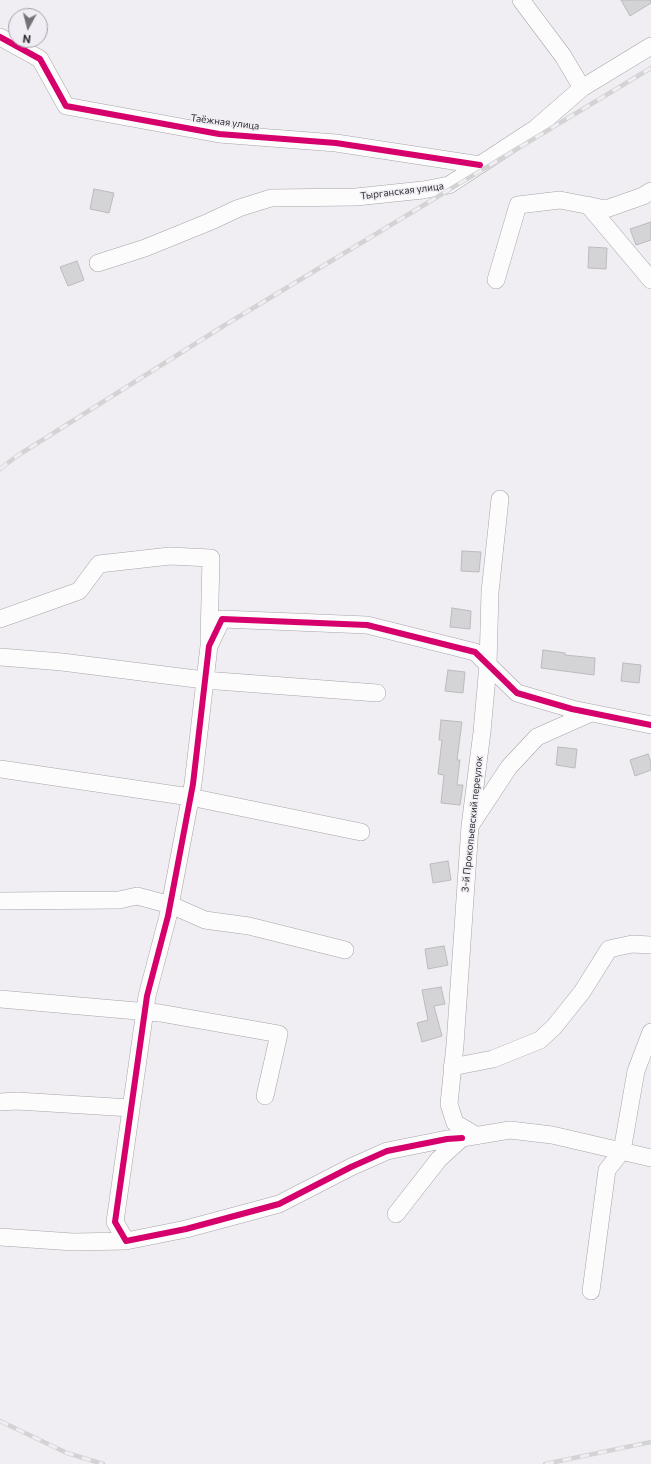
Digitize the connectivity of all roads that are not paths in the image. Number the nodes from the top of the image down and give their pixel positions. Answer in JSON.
{"nodes":[{"id":1,"x":521,"y":0,"type":"edge"},
{"id":2,"x":0,"y":37,"type":"edge"},
{"id":3,"x":651,"y":46,"type":"edge"},
{"id":4,"x":582,"y":88,"type":"junction"},
{"id":5,"x":480,"y":165,"type":"junction"},
{"id":6,"x":651,"y":191,"type":"edge"},
{"id":7,"x":588,"y":205,"type":"junction"},
{"id":8,"x":98,"y":263,"type":"dead end"},
{"id":9,"x":496,"y":280,"type":"dead end"},
{"id":10,"x":651,"y":280,"type":"edge"},
{"id":11,"x":500,"y":498,"type":"dead end"},
{"id":12,"x":0,"y":619,"type":"edge"},
{"id":13,"x":208,"y":646,"type":"junction"},
{"id":14,"x":0,"y":657,"type":"edge"},
{"id":15,"x":488,"y":665,"type":"junction"},
{"id":16,"x":204,"y":680,"type":"junction"},
{"id":17,"x":378,"y":693,"type":"dead end"},
{"id":18,"x":591,"y":713,"type":"junction"},
{"id":19,"x":651,"y":725,"type":"edge"},
{"id":20,"x":0,"y":769,"type":"edge"},
{"id":21,"x":190,"y":797,"type":"junction"},
{"id":22,"x":470,"y":826,"type":"junction"},
{"id":23,"x":361,"y":832,"type":"dead end"},
{"id":24,"x":0,"y":901,"type":"edge"},
{"id":25,"x":171,"y":904,"type":"junction"},
{"id":26,"x":651,"y":945,"type":"edge"},
{"id":27,"x":345,"y":950,"type":"dead end"},
{"id":28,"x":0,"y":999,"type":"edge"},
{"id":29,"x":145,"y":1013,"type":"junction"},
{"id":30,"x":651,"y":1032,"type":"edge"},
{"id":31,"x":452,"y":1068,"type":"junction"},
{"id":32,"x":265,"y":1096,"type":"dead end"},
{"id":33,"x":0,"y":1102,"type":"edge"},
{"id":34,"x":131,"y":1108,"type":"junction"},
{"id":35,"x":469,"y":1137,"type":"junction"},
{"id":36,"x":622,"y":1151,"type":"junction"},
{"id":37,"x":651,"y":1158,"type":"edge"},
{"id":38,"x":396,"y":1214,"type":"dead end"},
{"id":39,"x":0,"y":1237,"type":"edge"},
{"id":40,"x":126,"y":1241,"type":"junction"},
{"id":41,"x":591,"y":1291,"type":"dead end"}],
"edges":[{"from":1,"to":4,"type":"street"},
{"from":2,"to":5,"type":"street","name":"Таёжная улица"},
{"from":3,"to":4,"type":"street","name":"Тырганская улица"},
{"from":4,"to":5,"type":"street","name":"Тырганская улица"},
{"from":5,"to":8,"type":"street","name":"Тырганская улица"},
{"from":6,"to":7,"type":"street"},
{"from":7,"to":9,"type":"street"},
{"from":7,"to":10,"type":"street"},
{"from":11,"to":15,"type":"street","name":"3-й Прокопьевский переулок"},
{"from":12,"to":13,"type":"street"},
{"from":13,"to":15,"type":"street"},
{"from":13,"to":16,"type":"street"},
{"from":14,"to":16,"type":"street"},
{"from":15,"to":18,"type":"street"},
{"from":15,"to":22,"type":"street","name":"3-й Прокопьевский переулок"},
{"from":16,"to":17,"type":"street"},
{"from":16,"to":21,"type":"street"},
{"from":18,"to":19,"type":"street"},
{"from":18,"to":22,"type":"street"},
{"from":20,"to":21,"type":"street"},
{"from":21,"to":23,"type":"street"},
{"from":21,"to":25,"type":"street"},
{"from":22,"to":31,"type":"street","name":"3-й Прокопьевский переулок"},
{"from":24,"to":25,"type":"street"},
{"from":25,"to":27,"type":"street"},
{"from":25,"to":29,"type":"street"},
{"from":26,"to":31,"type":"street"},
{"from":28,"to":29,"type":"street"},
{"from":29,"to":32,"type":"street"},
{"from":29,"to":34,"type":"street"},
{"from":30,"to":36,"type":"street"},
{"from":31,"to":35,"type":"street","name":"3-й Прокопьевский переулок"},
{"from":33,"to":34,"type":"street"},
{"from":34,"to":40,"type":"street"},
{"from":35,"to":36,"type":"street"},
{"from":35,"to":38,"type":"street"},
{"from":35,"to":40,"type":"street"},
{"from":36,"to":37,"type":"street"},
{"from":36,"to":41,"type":"street"},
{"from":39,"to":40,"type":"street"}]}
